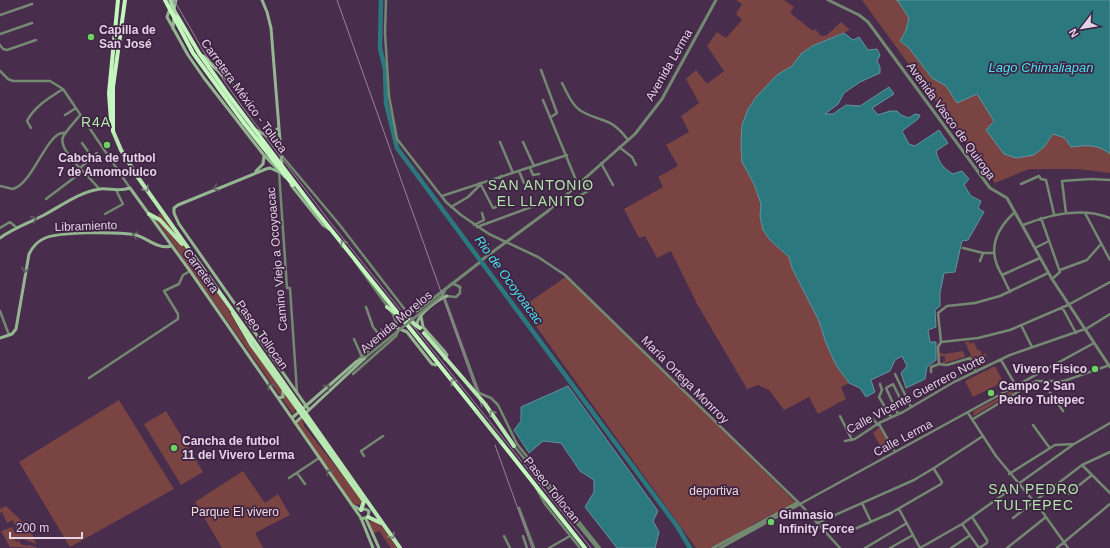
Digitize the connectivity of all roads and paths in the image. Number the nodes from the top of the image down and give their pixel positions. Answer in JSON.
{"nodes":[{"id":1,"x":118,"y":0,"type":"edge"},
{"id":2,"x":125,"y":0,"type":"edge"},
{"id":3,"x":166,"y":0,"type":"edge"},
{"id":4,"x":170,"y":0,"type":"edge"},
{"id":5,"x":173,"y":0,"type":"edge"},
{"id":6,"x":176,"y":0,"type":"edge"},
{"id":7,"x":262,"y":0,"type":"edge"},
{"id":8,"x":386,"y":0,"type":"edge"},
{"id":9,"x":716,"y":0,"type":"edge"},
{"id":10,"x":828,"y":0,"type":"edge"},
{"id":11,"x":32,"y":4,"type":"dead end"},
{"id":12,"x":0,"y":14,"type":"edge"},
{"id":13,"x":176,"y":14,"type":"joint"},
{"id":14,"x":32,"y":23,"type":"dead end"},
{"id":15,"x":173,"y":31,"type":"junction"},
{"id":16,"x":0,"y":34,"type":"edge"},
{"id":17,"x":36,"y":40,"type":"dead end"},
{"id":18,"x":0,"y":45,"type":"edge"},
{"id":19,"x":199,"y":53,"type":"junction"},
{"id":20,"x":541,"y":70,"type":"dead end"},
{"id":21,"x":0,"y":71,"type":"edge"},
{"id":22,"x":231,"y":83,"type":"dead end"},
{"id":23,"x":562,"y":83,"type":"dead end"},
{"id":24,"x":63,"y":89,"type":"junction"},
{"id":25,"x":543,"y":100,"type":"dead end"},
{"id":26,"x":656,"y":100,"type":"dead end"},
{"id":27,"x":659,"y":102,"type":"junction"},
{"id":28,"x":76,"y":108,"type":"junction"},
{"id":29,"x":65,"y":115,"type":"dead end"},
{"id":30,"x":80,"y":115,"type":"junction"},
{"id":31,"x":551,"y":117,"type":"junction"},
{"id":32,"x":278,"y":126,"type":"junction"},
{"id":33,"x":31,"y":128,"type":"dead end"},
{"id":34,"x":254,"y":129,"type":"junction"},
{"id":35,"x":113,"y":131,"type":"junction"},
{"id":36,"x":66,"y":133,"type":"junction"},
{"id":37,"x":628,"y":140,"type":"junction"},
{"id":38,"x":500,"y":142,"type":"dead end"},
{"id":39,"x":523,"y":142,"type":"dead end"},
{"id":40,"x":82,"y":143,"type":"dead end"},
{"id":41,"x":619,"y":147,"type":"junction"},
{"id":42,"x":97,"y":153,"type":"dead end"},
{"id":43,"x":263,"y":154,"type":"junction"},
{"id":44,"x":566,"y":155,"type":"junction"},
{"id":45,"x":281,"y":156,"type":"junction"},
{"id":46,"x":92,"y":157,"type":"junction"},
{"id":47,"x":601,"y":163,"type":"junction"},
{"id":48,"x":636,"y":165,"type":"dead end"},
{"id":49,"x":282,"y":166,"type":"junction"},
{"id":50,"x":534,"y":166,"type":"junction"},
{"id":51,"x":80,"y":168,"type":"junction"},
{"id":52,"x":530,"y":168,"type":"junction"},
{"id":53,"x":519,"y":171,"type":"junction"},
{"id":54,"x":83,"y":172,"type":"junction"},
{"id":55,"x":279,"y":172,"type":"junction"},
{"id":56,"x":512,"y":173,"type":"junction"},
{"id":57,"x":253,"y":174,"type":"junction"},
{"id":58,"x":539,"y":174,"type":"dead end"},
{"id":59,"x":501,"y":176,"type":"junction"},
{"id":60,"x":584,"y":179,"type":"junction"},
{"id":61,"x":1110,"y":180,"type":"edge"},
{"id":62,"x":481,"y":183,"type":"junction"},
{"id":63,"x":524,"y":183,"type":"dead end"},
{"id":64,"x":1021,"y":184,"type":"dead end"},
{"id":65,"x":578,"y":185,"type":"junction"},
{"id":66,"x":613,"y":185,"type":"dead end"},
{"id":67,"x":0,"y":186,"type":"edge"},
{"id":68,"x":130,"y":188,"type":"junction"},
{"id":69,"x":99,"y":189,"type":"junction"},
{"id":70,"x":507,"y":189,"type":"dead end"},
{"id":71,"x":116,"y":190,"type":"junction"},
{"id":72,"x":442,"y":196,"type":"junction"},
{"id":73,"x":579,"y":196,"type":"dead end"},
{"id":74,"x":46,"y":199,"type":"dead end"},
{"id":75,"x":308,"y":201,"type":"junction"},
{"id":76,"x":505,"y":204,"type":"dead end"},
{"id":77,"x":451,"y":206,"type":"junction"},
{"id":78,"x":534,"y":206,"type":"dead end"},
{"id":79,"x":1016,"y":212,"type":"junction"},
{"id":80,"x":482,"y":213,"type":"dead end"},
{"id":81,"x":1066,"y":213,"type":"junction"},
{"id":82,"x":1085,"y":213,"type":"junction"},
{"id":83,"x":105,"y":214,"type":"dead end"},
{"id":84,"x":149,"y":214,"type":"junction"},
{"id":85,"x":1054,"y":214,"type":"junction"},
{"id":86,"x":1041,"y":218,"type":"junction"},
{"id":87,"x":1110,"y":218,"type":"edge"},
{"id":88,"x":474,"y":225,"type":"junction"},
{"id":89,"x":1023,"y":225,"type":"junction"},
{"id":90,"x":16,"y":227,"type":"junction"},
{"id":91,"x":477,"y":227,"type":"junction"},
{"id":92,"x":0,"y":228,"type":"edge"},
{"id":93,"x":333,"y":232,"type":"junction"},
{"id":94,"x":0,"y":238,"type":"edge"},
{"id":95,"x":1049,"y":241,"type":"junction"},
{"id":96,"x":505,"y":243,"type":"junction"},
{"id":97,"x":1101,"y":244,"type":"junction"},
{"id":98,"x":171,"y":246,"type":"junction"},
{"id":99,"x":963,"y":248,"type":"dead end"},
{"id":100,"x":1035,"y":248,"type":"junction"},
{"id":101,"x":984,"y":253,"type":"junction"},
{"id":102,"x":993,"y":253,"type":"junction"},
{"id":103,"x":352,"y":256,"type":"junction"},
{"id":104,"x":195,"y":257,"type":"junction"},
{"id":105,"x":1040,"y":258,"type":"junction"},
{"id":106,"x":483,"y":260,"type":"joint"},
{"id":107,"x":1110,"y":260,"type":"edge"},
{"id":108,"x":980,"y":261,"type":"dead end"},
{"id":109,"x":479,"y":262,"type":"joint"},
{"id":110,"x":190,"y":270,"type":"junction"},
{"id":111,"x":1060,"y":270,"type":"junction"},
{"id":112,"x":1048,"y":273,"type":"junction"},
{"id":113,"x":1002,"y":275,"type":"junction"},
{"id":114,"x":458,"y":278,"type":"junction"},
{"id":115,"x":1052,"y":279,"type":"junction"},
{"id":116,"x":1110,"y":282,"type":"edge"},
{"id":117,"x":449,"y":285,"type":"junction"},
{"id":118,"x":460,"y":287,"type":"junction"},
{"id":119,"x":446,"y":288,"type":"junction"},
{"id":120,"x":1010,"y":292,"type":"junction"},
{"id":121,"x":443,"y":297,"type":"junction"},
{"id":122,"x":228,"y":304,"type":"junction"},
{"id":123,"x":1069,"y":304,"type":"junction"},
{"id":124,"x":366,"y":307,"type":"dead end"},
{"id":125,"x":387,"y":307,"type":"junction"},
{"id":126,"x":1062,"y":307,"type":"junction"},
{"id":127,"x":0,"y":311,"type":"edge"},
{"id":128,"x":398,"y":312,"type":"junction"},
{"id":129,"x":407,"y":312,"type":"junction"},
{"id":130,"x":1110,"y":314,"type":"edge"},
{"id":131,"x":421,"y":316,"type":"junction"},
{"id":132,"x":403,"y":319,"type":"junction"},
{"id":133,"x":417,"y":324,"type":"junction"},
{"id":134,"x":1022,"y":325,"type":"junction"},
{"id":135,"x":396,"y":327,"type":"junction"},
{"id":136,"x":420,"y":328,"type":"junction"},
{"id":137,"x":1085,"y":329,"type":"junction"},
{"id":138,"x":1076,"y":333,"type":"junction"},
{"id":139,"x":9,"y":335,"type":"junction"},
{"id":140,"x":0,"y":338,"type":"edge"},
{"id":141,"x":382,"y":338,"type":"junction"},
{"id":142,"x":354,"y":339,"type":"dead end"},
{"id":143,"x":940,"y":343,"type":"junction"},
{"id":144,"x":1094,"y":343,"type":"junction"},
{"id":145,"x":1032,"y":347,"type":"junction"},
{"id":146,"x":970,"y":355,"type":"dead end"},
{"id":147,"x":364,"y":358,"type":"junction"},
{"id":148,"x":445,"y":359,"type":"dead end"},
{"id":149,"x":1001,"y":360,"type":"junction"},
{"id":150,"x":938,"y":364,"type":"junction"},
{"id":151,"x":436,"y":365,"type":"dead end"},
{"id":152,"x":1110,"y":365,"type":"edge"},
{"id":153,"x":976,"y":371,"type":"junction"},
{"id":154,"x":931,"y":372,"type":"dead end"},
{"id":155,"x":353,"y":374,"type":"dead end"},
{"id":156,"x":895,"y":374,"type":"dead end"},
{"id":157,"x":1034,"y":376,"type":"junction"},
{"id":158,"x":89,"y":378,"type":"dead end"},
{"id":159,"x":1036,"y":381,"type":"junction"},
{"id":160,"x":1042,"y":381,"type":"junction"},
{"id":161,"x":296,"y":382,"type":"junction"},
{"id":162,"x":291,"y":384,"type":"junction"},
{"id":163,"x":1016,"y":386,"type":"junction"},
{"id":164,"x":886,"y":388,"type":"junction"},
{"id":165,"x":283,"y":391,"type":"junction"},
{"id":166,"x":1019,"y":391,"type":"junction"},
{"id":167,"x":297,"y":393,"type":"junction"},
{"id":168,"x":278,"y":398,"type":"junction"},
{"id":169,"x":907,"y":399,"type":"junction"},
{"id":170,"x":310,"y":402,"type":"junction"},
{"id":171,"x":306,"y":406,"type":"junction"},
{"id":172,"x":313,"y":406,"type":"junction"},
{"id":173,"x":911,"y":407,"type":"junction"},
{"id":174,"x":309,"y":410,"type":"junction"},
{"id":175,"x":1062,"y":411,"type":"dead end"},
{"id":176,"x":299,"y":412,"type":"junction"},
{"id":177,"x":968,"y":413,"type":"junction"},
{"id":178,"x":898,"y":414,"type":"junction"},
{"id":179,"x":302,"y":416,"type":"junction"},
{"id":180,"x":840,"y":416,"type":"dead end"},
{"id":181,"x":891,"y":417,"type":"junction"},
{"id":182,"x":292,"y":418,"type":"junction"},
{"id":183,"x":868,"y":419,"type":"dead end"},
{"id":184,"x":972,"y":419,"type":"junction"},
{"id":185,"x":295,"y":423,"type":"junction"},
{"id":186,"x":1110,"y":423,"type":"edge"},
{"id":187,"x":878,"y":424,"type":"junction"},
{"id":188,"x":1033,"y":425,"type":"dead end"},
{"id":189,"x":383,"y":436,"type":"dead end"},
{"id":190,"x":983,"y":436,"type":"junction"},
{"id":191,"x":852,"y":440,"type":"junction"},
{"id":192,"x":845,"y":442,"type":"dead end"},
{"id":193,"x":1074,"y":444,"type":"junction"},
{"id":194,"x":514,"y":446,"type":"joint"},
{"id":195,"x":1049,"y":448,"type":"junction"},
{"id":196,"x":895,"y":452,"type":"junction"},
{"id":197,"x":1110,"y":452,"type":"edge"},
{"id":198,"x":364,"y":456,"type":"dead end"},
{"id":199,"x":319,"y":458,"type":"junction"},
{"id":200,"x":1082,"y":465,"type":"junction"},
{"id":201,"x":934,"y":469,"type":"junction"},
{"id":202,"x":297,"y":473,"type":"junction"},
{"id":203,"x":1009,"y":474,"type":"junction"},
{"id":204,"x":1092,"y":475,"type":"junction"},
{"id":205,"x":289,"y":478,"type":"dead end"},
{"id":206,"x":1018,"y":483,"type":"junction"},
{"id":207,"x":305,"y":484,"type":"dead end"},
{"id":208,"x":536,"y":486,"type":"junction"},
{"id":209,"x":1068,"y":494,"type":"dead end"},
{"id":210,"x":1110,"y":494,"type":"edge"},
{"id":211,"x":364,"y":501,"type":"junction"},
{"id":212,"x":862,"y":503,"type":"junction"},
{"id":213,"x":1035,"y":503,"type":"junction"},
{"id":214,"x":351,"y":504,"type":"junction"},
{"id":215,"x":798,"y":504,"type":"junction"},
{"id":216,"x":1110,"y":504,"type":"edge"},
{"id":217,"x":357,"y":508,"type":"joint"},
{"id":218,"x":362,"y":508,"type":"junction"},
{"id":219,"x":519,"y":508,"type":"dead end"},
{"id":220,"x":899,"y":509,"type":"junction"},
{"id":221,"x":369,"y":510,"type":"junction"},
{"id":222,"x":360,"y":517,"type":"junction"},
{"id":223,"x":972,"y":517,"type":"junction"},
{"id":224,"x":1046,"y":517,"type":"junction"},
{"id":225,"x":367,"y":518,"type":"junction"},
{"id":226,"x":1013,"y":518,"type":"dead end"},
{"id":227,"x":871,"y":522,"type":"junction"},
{"id":228,"x":817,"y":523,"type":"junction"},
{"id":229,"x":906,"y":523,"type":"junction"},
{"id":230,"x":384,"y":524,"type":"junction"},
{"id":231,"x":962,"y":524,"type":"junction"},
{"id":232,"x":850,"y":531,"type":"dead end"},
{"id":233,"x":739,"y":535,"type":"junction"},
{"id":234,"x":913,"y":535,"type":"junction"},
{"id":235,"x":504,"y":536,"type":"dead end"},
{"id":236,"x":523,"y":536,"type":"dead end"},
{"id":237,"x":570,"y":536,"type":"junction"},
{"id":238,"x":969,"y":536,"type":"junction"},
{"id":239,"x":373,"y":540,"type":"junction"},
{"id":240,"x":1065,"y":542,"type":"junction"},
{"id":241,"x":373,"y":548,"type":"edge"},
{"id":242,"x":379,"y":548,"type":"edge"},
{"id":243,"x":400,"y":548,"type":"edge"},
{"id":244,"x":510,"y":548,"type":"edge"},
{"id":245,"x":527,"y":548,"type":"edge"},
{"id":246,"x":534,"y":548,"type":"edge"},
{"id":247,"x":549,"y":548,"type":"edge"},
{"id":248,"x":580,"y":548,"type":"edge"},
{"id":249,"x":585,"y":548,"type":"edge"},
{"id":250,"x":597,"y":548,"type":"edge"},
{"id":251,"x":600,"y":548,"type":"edge"},
{"id":252,"x":713,"y":548,"type":"edge"},
{"id":253,"x":720,"y":548,"type":"edge"},
{"id":254,"x":840,"y":548,"type":"edge"},
{"id":255,"x":865,"y":548,"type":"edge"},
{"id":256,"x":890,"y":548,"type":"edge"},
{"id":257,"x":920,"y":548,"type":"edge"},
{"id":258,"x":951,"y":548,"type":"edge"},
{"id":259,"x":979,"y":548,"type":"edge"},
{"id":260,"x":1007,"y":548,"type":"edge"},
{"id":261,"x":1057,"y":548,"type":"edge"},
{"id":262,"x":1068,"y":548,"type":"edge"}],
"edges":[{"from":1,"to":35,"type":"highway"},
{"from":2,"to":35,"type":"highway"},
{"from":3,"to":75,"type":"highway","bridge":true},
{"from":4,"to":13,"type":"main road","name":"Carretera México - Toluca","bridge":true},
{"from":5,"to":15,"type":"main road"},
{"from":6,"to":15,"type":"main road"},
{"from":7,"to":32,"type":"main road"},
{"from":8,"to":72,"type":"street","name":"María Ortega Monrroy"},
{"from":9,"to":27,"type":"street","name":"Avenida Lerma"},
{"from":10,"to":79,"type":"street","name":"Avenida Vasco de Quiroga"},
{"from":11,"to":12,"type":"street"},
{"from":13,"to":19,"type":"highway","name":"Carretera México - Toluca"},
{"from":14,"to":16,"type":"street"},
{"from":15,"to":43,"type":"main road"},
{"from":17,"to":18,"type":"street"},
{"from":19,"to":22,"type":"main road"},
{"from":19,"to":34,"type":"highway","name":"Carretera México - Toluca"},
{"from":20,"to":31,"type":"street"},
{"from":21,"to":24,"type":"street"},
{"from":23,"to":37,"type":"street"},
{"from":24,"to":28,"type":"street"},
{"from":24,"to":33,"type":"street"},
{"from":25,"to":31,"type":"street"},
{"from":26,"to":27,"type":"street"},
{"from":27,"to":37,"type":"street","name":"Avenida Lerma"},
{"from":28,"to":29,"type":"street"},
{"from":28,"to":30,"type":"street"},
{"from":30,"to":36,"type":"street"},
{"from":30,"to":68,"type":"street"},
{"from":31,"to":44,"type":"street"},
{"from":32,"to":34,"type":"main road"},
{"from":32,"to":45,"type":"main road"},
{"from":34,"to":49,"type":"highway","name":"Carretera México - Toluca"},
{"from":35,"to":104,"type":"highway","name":"Paseo Tollocan","one_way":true},
{"from":36,"to":51,"type":"street"},
{"from":36,"to":67,"type":"street"},
{"from":37,"to":41,"type":"street","name":"Avenida Lerma"},
{"from":38,"to":56,"type":"street"},
{"from":39,"to":50,"type":"street"},
{"from":40,"to":46,"type":"street"},
{"from":41,"to":47,"type":"street","name":"Avenida Lerma"},
{"from":41,"to":48,"type":"street"},
{"from":42,"to":46,"type":"street"},
{"from":43,"to":55,"type":"main road"},
{"from":43,"to":57,"type":"main road"},
{"from":44,"to":50,"type":"street"},
{"from":44,"to":65,"type":"street"},
{"from":45,"to":49,"type":"main road"},
{"from":45,"to":129,"type":"street"},
{"from":46,"to":51,"type":"street"},
{"from":47,"to":60,"type":"street","name":"Avenida Lerma"},
{"from":47,"to":66,"type":"street"},
{"from":49,"to":75,"type":"highway","name":"Carretera México - Toluca"},
{"from":50,"to":52,"type":"street"},
{"from":51,"to":54,"type":"street"},
{"from":52,"to":53,"type":"street"},
{"from":52,"to":58,"type":"street"},
{"from":53,"to":56,"type":"street"},
{"from":53,"to":63,"type":"street"},
{"from":54,"to":69,"type":"street"},
{"from":54,"to":74,"type":"street"},
{"from":55,"to":57,"type":"main road"},
{"from":55,"to":93,"type":"main road"},
{"from":55,"to":161,"type":"street","name":"Camino Viejo a Ocoyoacac"},
{"from":56,"to":59,"type":"street"},
{"from":57,"to":162,"type":"main road","one_way":true},
{"from":59,"to":62,"type":"street"},
{"from":59,"to":70,"type":"street"},
{"from":60,"to":65,"type":"street","name":"Avenida Lerma"},
{"from":60,"to":73,"type":"street"},
{"from":61,"to":81,"type":"street"},
{"from":62,"to":72,"type":"street"},
{"from":62,"to":76,"type":"street"},
{"from":62,"to":77,"type":"street"},
{"from":64,"to":85,"type":"street"},
{"from":65,"to":96,"type":"street","name":"Avenida Lerma"},
{"from":68,"to":71,"type":"main road"},
{"from":68,"to":84,"type":"main road","name":"Carretera"},
{"from":69,"to":71,"type":"main road"},
{"from":90,"to":69,"type":"main road","one_way":true},
{"from":71,"to":83,"type":"street"},
{"from":72,"to":77,"type":"street","name":"María Ortega Monrroy"},
{"from":75,"to":93,"type":"highway","name":"Paseo Tollocan"},
{"from":77,"to":88,"type":"street","name":"María Ortega Monrroy"},
{"from":78,"to":91,"type":"street"},
{"from":79,"to":89,"type":"street","name":"Avenida Vasco de Quiroga"},
{"from":79,"to":102,"type":"street"},
{"from":80,"to":88,"type":"street"},
{"from":81,"to":82,"type":"street"},
{"from":81,"to":85,"type":"street"},
{"from":82,"to":87,"type":"street"},
{"from":82,"to":97,"type":"street"},
{"from":84,"to":98,"type":"main road","name":"Carretera"},
{"from":84,"to":104,"type":"highway"},
{"from":85,"to":86,"type":"street"},
{"from":86,"to":89,"type":"street"},
{"from":86,"to":95,"type":"street"},
{"from":88,"to":91,"type":"street","name":"María Ortega Monrroy"},
{"from":89,"to":100,"type":"street","name":"Avenida Vasco de Quiroga"},
{"from":90,"to":92,"type":"street"},
{"from":90,"to":94,"type":"main road"},
{"from":91,"to":96,"type":"street","name":"María Ortega Monrroy"},
{"from":103,"to":93,"type":"highway","name":"Paseo Tollocan","one_way":true},
{"from":95,"to":100,"type":"street"},
{"from":95,"to":111,"type":"street"},
{"from":96,"to":106,"type":"street"},
{"from":96,"to":215,"type":"street","name":"María Ortega Monrroy"},
{"from":97,"to":107,"type":"street"},
{"from":97,"to":111,"type":"street"},
{"from":98,"to":110,"type":"main road","name":"Carretera"},
{"from":98,"to":139,"type":"main road","name":"Libramiento","one_way":true},
{"from":99,"to":101,"type":"street"},
{"from":100,"to":105,"type":"street","name":"Avenida Vasco de Quiroga"},
{"from":101,"to":102,"type":"street"},
{"from":101,"to":108,"type":"street"},
{"from":102,"to":113,"type":"street"},
{"from":103,"to":125,"type":"street","name":"Avenida Morelos"},
{"from":103,"to":128,"type":"highway","name":"Paseo Tollocan"},
{"from":104,"to":122,"type":"highway","name":"Paseo Tollocan"},
{"from":105,"to":112,"type":"street","name":"Avenida Vasco de Quiroga"},
{"from":105,"to":113,"type":"street"},
{"from":106,"to":109,"type":"street"},
{"from":109,"to":114,"type":"street"},
{"from":110,"to":158,"type":"street"},
{"from":168,"to":110,"type":"main road","name":"Carretera","one_way":true},
{"from":111,"to":115,"type":"street"},
{"from":112,"to":115,"type":"street","name":"Avenida Vasco de Quiroga"},
{"from":112,"to":120,"type":"street"},
{"from":113,"to":120,"type":"street"},
{"from":114,"to":117,"type":"street","name":"Avenida Morelos"},
{"from":114,"to":118,"type":"street"},
{"from":115,"to":123,"type":"street","name":"Avenida Vasco de Quiroga"},
{"from":116,"to":123,"type":"street"},
{"from":117,"to":118,"type":"street"},
{"from":117,"to":119,"type":"street","name":"Avenida Morelos"},
{"from":118,"to":121,"type":"street","name":"Avenida Morelos"},
{"from":119,"to":121,"type":"street"},
{"from":119,"to":129,"type":"street","name":"Avenida Morelos"},
{"from":120,"to":143,"type":"street"},
{"from":121,"to":131,"type":"main road"},
{"from":121,"to":147,"type":"street","name":"Avenida Morelos","bridge":true},
{"from":121,"to":251,"type":"street"},
{"from":122,"to":165,"type":"highway"},
{"from":122,"to":221,"type":"highway","name":"Paseo Tollocan","bridge":true},
{"from":123,"to":126,"type":"street"},
{"from":123,"to":137,"type":"street","name":"Avenida Vasco de Quiroga"},
{"from":124,"to":141,"type":"street"},
{"from":125,"to":132,"type":"highway"},
{"from":125,"to":135,"type":"street","name":"Avenida Morelos"},
{"from":126,"to":134,"type":"street"},
{"from":126,"to":138,"type":"street"},
{"from":127,"to":139,"type":"street"},
{"from":128,"to":132,"type":"highway","name":"Paseo Tollocan"},
{"from":128,"to":136,"type":"highway"},
{"from":129,"to":133,"type":"street"},
{"from":130,"to":137,"type":"street","name":"Calle VIcente Guerrero Norte"},
{"from":131,"to":133,"type":"main road"},
{"from":131,"to":148,"type":"main road"},
{"from":208,"to":132,"type":"highway","name":"Paseo Tollocan","one_way":true,"bridge":true},
{"from":133,"to":136,"type":"highway"},
{"from":134,"to":143,"type":"street"},
{"from":134,"to":145,"type":"street"},
{"from":135,"to":141,"type":"street","name":"Avenida Morelos"},
{"from":135,"to":151,"type":"main road"},
{"from":135,"to":155,"type":"street"},
{"from":194,"to":136,"type":"highway","one_way":true,"bridge":true},
{"from":137,"to":138,"type":"street","name":"Calle VIcente Guerrero Norte"},
{"from":137,"to":144,"type":"street","name":"Avenida Vasco de Quiroga"},
{"from":138,"to":145,"type":"street","name":"Calle VIcente Guerrero Norte"},
{"from":139,"to":140,"type":"main road"},
{"from":141,"to":147,"type":"street","name":"Avenida Morelos"},
{"from":142,"to":147,"type":"street"},
{"from":143,"to":150,"type":"street"},
{"from":144,"to":152,"type":"street","name":"Avenida Vasco de Quiroga"},
{"from":144,"to":157,"type":"street","name":"Calle Lerma"},
{"from":145,"to":149,"type":"street","name":"Calle VIcente Guerrero Norte"},
{"from":146,"to":153,"type":"street"},
{"from":170,"to":147,"type":"main road","name":"Avenida Morelos","one_way":true},
{"from":147,"to":172,"type":"main road","name":"Avenida Morelos"},
{"from":149,"to":153,"type":"street","name":"Calle VIcente Guerrero Norte"},
{"from":149,"to":163,"type":"street"},
{"from":150,"to":153,"type":"street"},
{"from":150,"to":154,"type":"street"},
{"from":152,"to":160,"type":"street"},
{"from":153,"to":173,"type":"street","name":"Calle VIcente Guerrero Norte"},
{"from":156,"to":169,"type":"street"},
{"from":157,"to":159,"type":"street"},
{"from":157,"to":163,"type":"street","name":"Calle Lerma"},
{"from":159,"to":160,"type":"street"},
{"from":159,"to":166,"type":"street"},
{"from":160,"to":175,"type":"street"},
{"from":161,"to":162,"type":"main road"},
{"from":161,"to":167,"type":"street","name":"Camino Viejo a Ocoyoacac"},
{"from":162,"to":167,"type":"main road"},
{"from":163,"to":166,"type":"street"},
{"from":163,"to":177,"type":"street","name":"Calle Lerma"},
{"from":164,"to":169,"type":"street"},
{"from":164,"to":178,"type":"street"},
{"from":164,"to":181,"type":"street"},
{"from":165,"to":168,"type":"main road"},
{"from":165,"to":176,"type":"highway"},
{"from":166,"to":184,"type":"street"},
{"from":167,"to":171,"type":"main road"},
{"from":168,"to":182,"type":"main road","name":"Carretera"},
{"from":169,"to":173,"type":"street"},
{"from":170,"to":171,"type":"main road","name":"Avenida Morelos"},
{"from":170,"to":172,"type":"main road"},
{"from":171,"to":174,"type":"main road"},
{"from":171,"to":176,"type":"main road","name":"Avenida Morelos"},
{"from":172,"to":174,"type":"main road","name":"Avenida Morelos"},
{"from":173,"to":178,"type":"street","name":"Calle VIcente Guerrero Norte"},
{"from":174,"to":179,"type":"main road","name":"Avenida Morelos"},
{"from":176,"to":179,"type":"highway"},
{"from":176,"to":182,"type":"main road","name":"Avenida Morelos"},
{"from":177,"to":184,"type":"street"},
{"from":177,"to":196,"type":"street","name":"Calle Lerma"},
{"from":178,"to":181,"type":"street","name":"Calle VIcente Guerrero Norte"},
{"from":179,"to":185,"type":"main road","name":"Avenida Morelos"},
{"from":179,"to":211,"type":"highway"},
{"from":180,"to":191,"type":"street"},
{"from":181,"to":187,"type":"street","name":"Calle VIcente Guerrero Norte"},
{"from":182,"to":185,"type":"main road","name":"Carretera"},
{"from":183,"to":187,"type":"street"},
{"from":184,"to":190,"type":"street"},
{"from":185,"to":199,"type":"main road","name":"Carretera"},
{"from":186,"to":193,"type":"street"},
{"from":187,"to":191,"type":"street","name":"Calle VIcente Guerrero Norte"},
{"from":187,"to":196,"type":"street"},
{"from":188,"to":195,"type":"street"},
{"from":189,"to":198,"type":"street"},
{"from":190,"to":201,"type":"street"},
{"from":190,"to":203,"type":"street"},
{"from":191,"to":192,"type":"street","name":"Calle VIcente Guerrero Norte"},
{"from":193,"to":195,"type":"street"},
{"from":193,"to":206,"type":"street"},
{"from":194,"to":250,"type":"street"},
{"from":195,"to":203,"type":"street"},
{"from":196,"to":215,"type":"street","name":"Calle Lerma"},
{"from":197,"to":200,"type":"street"},
{"from":199,"to":202,"type":"street"},
{"from":214,"to":199,"type":"main road","name":"Carretera","one_way":true},
{"from":200,"to":204,"type":"street"},
{"from":200,"to":213,"type":"street"},
{"from":201,"to":212,"type":"street"},
{"from":201,"to":220,"type":"street"},
{"from":202,"to":205,"type":"street"},
{"from":202,"to":207,"type":"street"},
{"from":203,"to":206,"type":"street"},
{"from":204,"to":209,"type":"street"},
{"from":204,"to":210,"type":"street"},
{"from":206,"to":213,"type":"street"},
{"from":206,"to":223,"type":"street"},
{"from":208,"to":237,"type":"street"},
{"from":208,"to":249,"type":"highway","name":"Paseo Tollocan"},
{"from":211,"to":218,"type":"highway"},
{"from":211,"to":221,"type":"street"},
{"from":212,"to":227,"type":"street"},
{"from":212,"to":228,"type":"street"},
{"from":213,"to":224,"type":"street"},
{"from":213,"to":226,"type":"street"},
{"from":214,"to":217,"type":"main road"},
{"from":214,"to":222,"type":"main road","name":"Carretera"},
{"from":215,"to":228,"type":"street","name":"María Ortega Monrroy"},
{"from":215,"to":233,"type":"street","name":"Calle Lerma"},
{"from":216,"to":240,"type":"street"},
{"from":217,"to":218,"type":"highway"},
{"from":218,"to":221,"type":"main road"},
{"from":218,"to":222,"type":"main road"},
{"from":219,"to":246,"type":"street"},
{"from":220,"to":227,"type":"street"},
{"from":220,"to":229,"type":"street"},
{"from":221,"to":225,"type":"main road"},
{"from":221,"to":230,"type":"highway","name":"Paseo Tollocan"},
{"from":222,"to":225,"type":"main road"},
{"from":222,"to":239,"type":"main road","name":"Carretera"},
{"from":223,"to":231,"type":"street"},
{"from":223,"to":259,"type":"street"},
{"from":224,"to":240,"type":"street"},
{"from":224,"to":260,"type":"street"},
{"from":225,"to":230,"type":"highway"},
{"from":225,"to":239,"type":"main road"},
{"from":227,"to":232,"type":"street"},
{"from":228,"to":254,"type":"street","name":"María Ortega Monrroy"},
{"from":229,"to":234,"type":"street"},
{"from":229,"to":255,"type":"street"},
{"from":230,"to":243,"type":"highway","name":"Paseo Tollocan","one_way":true},
{"from":231,"to":238,"type":"street"},
{"from":231,"to":257,"type":"street"},
{"from":233,"to":252,"type":"street","name":"Calle Lerma"},
{"from":233,"to":253,"type":"street","name":"Calle Lerma"},
{"from":234,"to":256,"type":"street"},
{"from":234,"to":257,"type":"street"},
{"from":235,"to":244,"type":"street"},
{"from":236,"to":245,"type":"street"},
{"from":237,"to":247,"type":"street"},
{"from":237,"to":248,"type":"street"},
{"from":238,"to":258,"type":"street"},
{"from":238,"to":259,"type":"street"},
{"from":239,"to":241,"type":"main road"},
{"from":239,"to":242,"type":"main road"},
{"from":240,"to":261,"type":"street"},
{"from":240,"to":262,"type":"street"}]}
